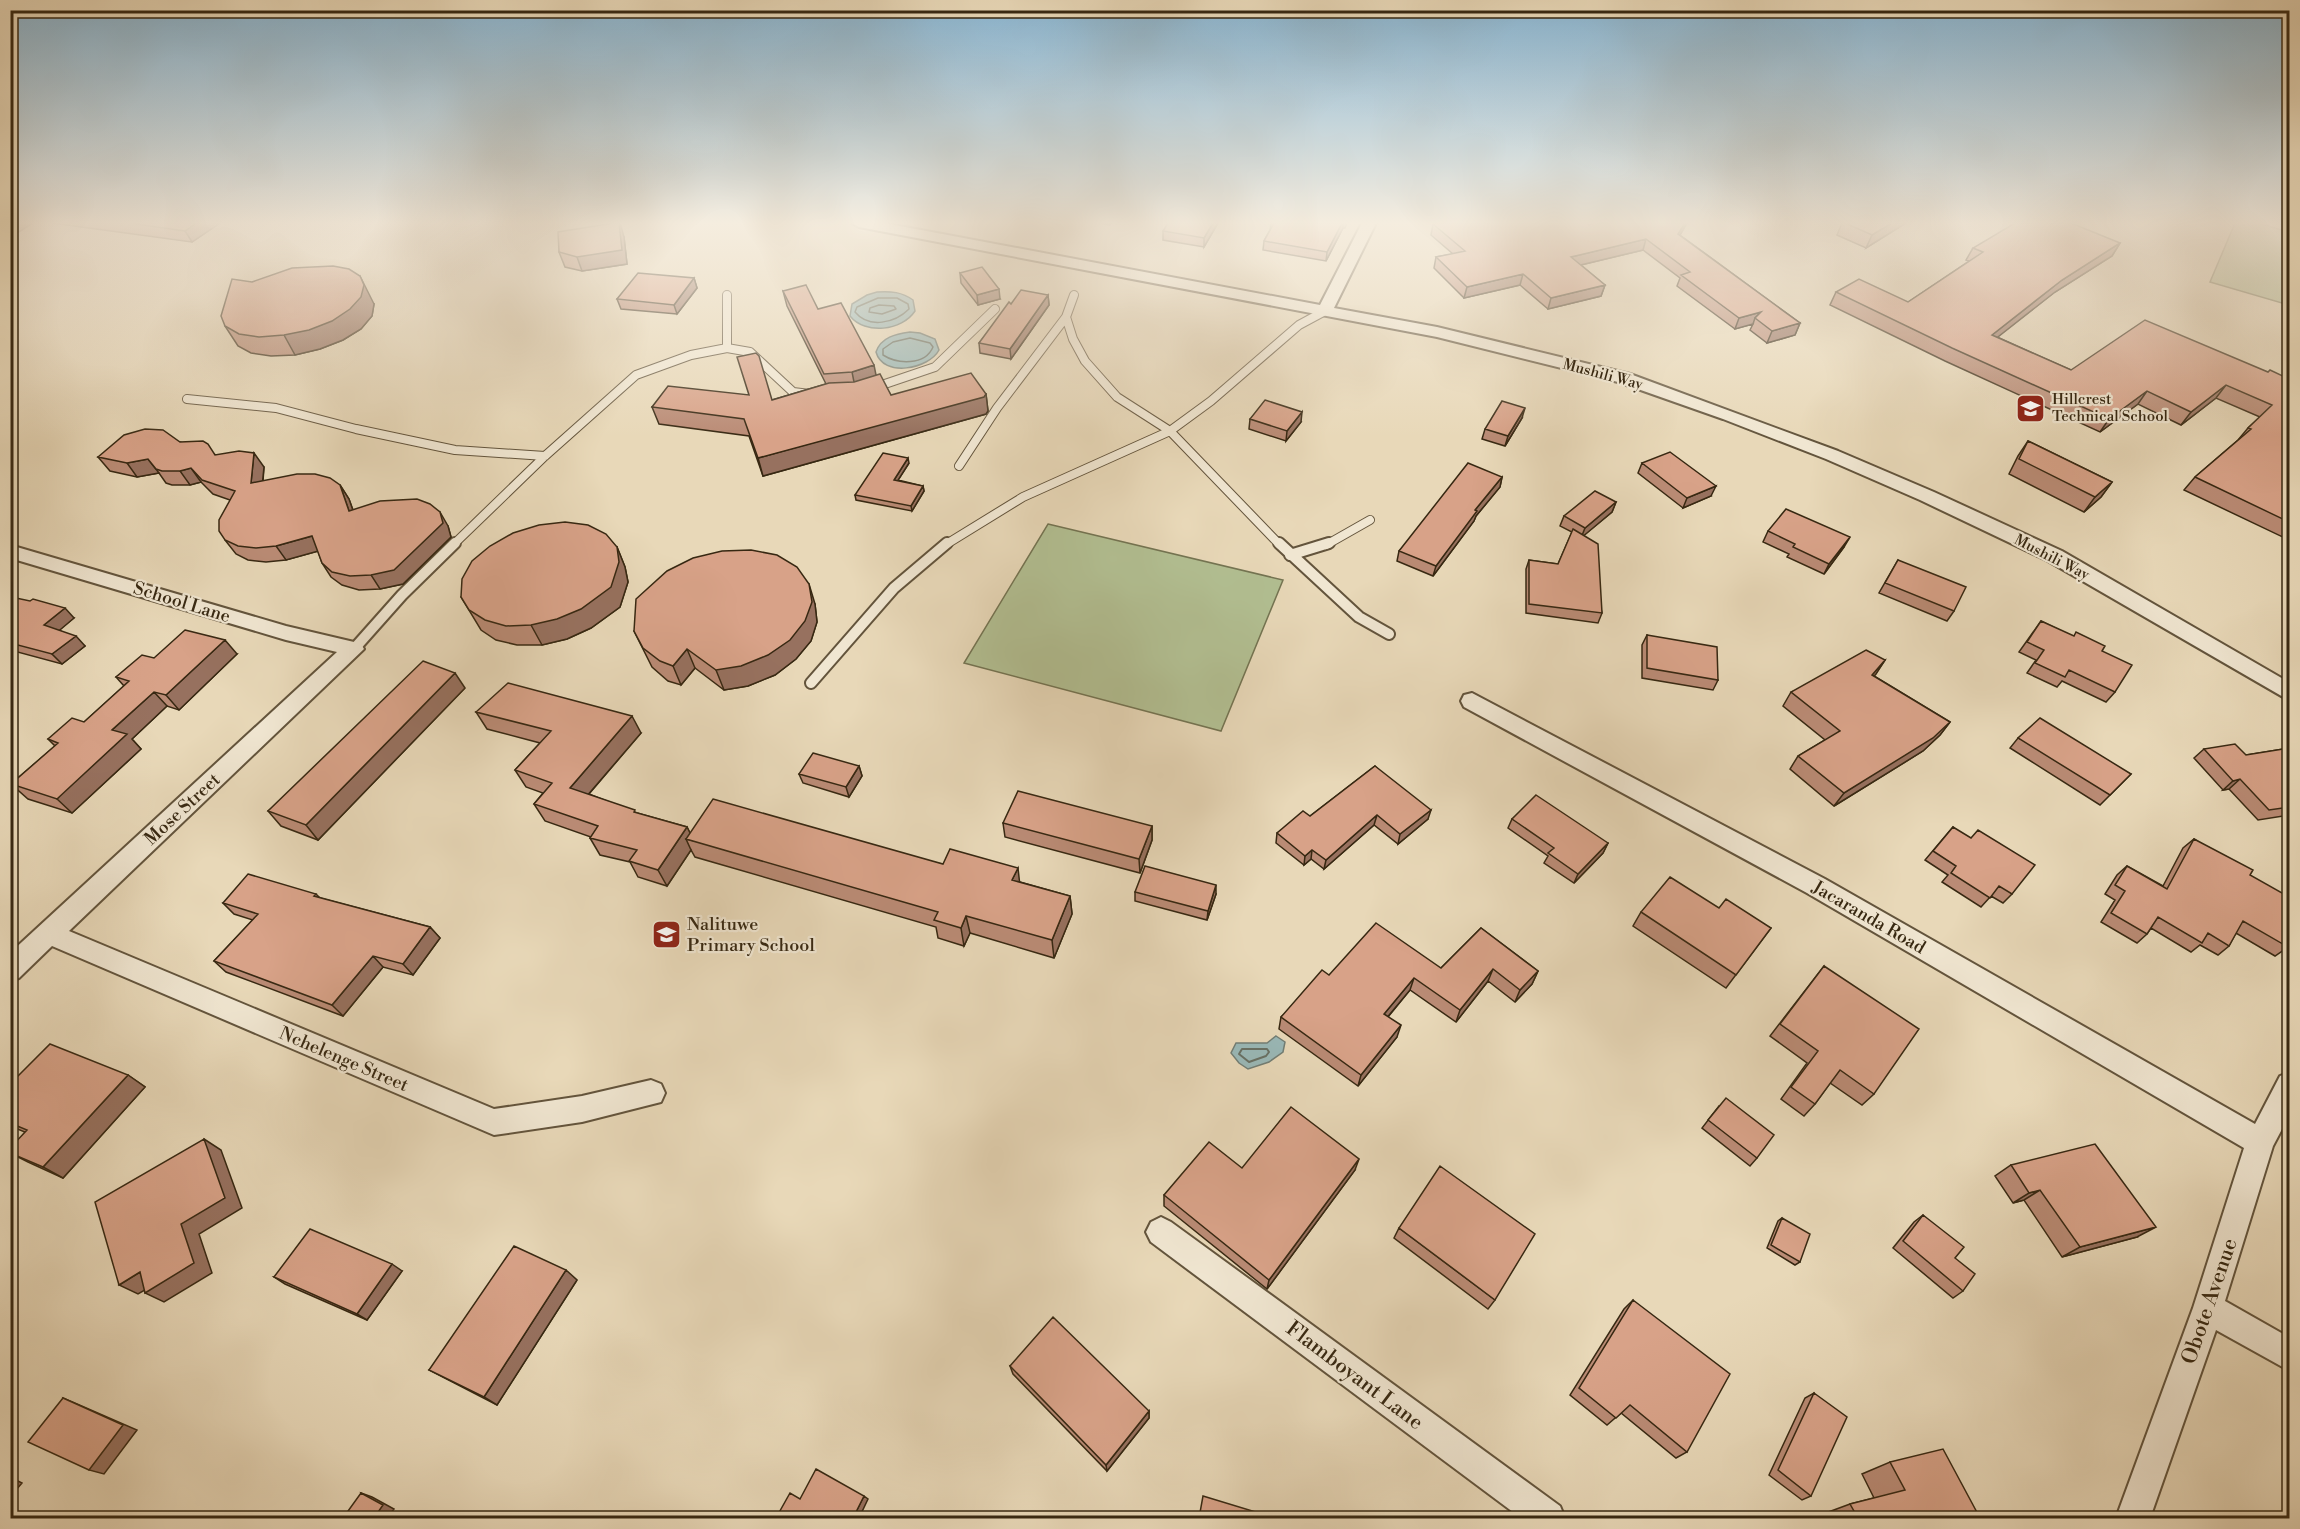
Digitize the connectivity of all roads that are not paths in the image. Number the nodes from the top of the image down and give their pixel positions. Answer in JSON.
{"nodes":[{"id":1,"x":1237,"y":294,"type":"edge"},
{"id":2,"x":1333,"y":294,"type":"edge"},
{"id":3,"x":727,"y":295,"type":"dead end"},
{"id":4,"x":1074,"y":295,"type":"dead end"},
{"id":5,"x":995,"y":309,"type":"dead end"},
{"id":6,"x":1325,"y":311,"type":"junction"},
{"id":7,"x":1066,"y":317,"type":"junction"},
{"id":8,"x":727,"y":348,"type":"junction"},
{"id":9,"x":868,"y":389,"type":"edge"},
{"id":10,"x":819,"y":395,"type":"edge"},
{"id":11,"x":187,"y":399,"type":"dead end"},
{"id":12,"x":1170,"y":431,"type":"junction"},
{"id":13,"x":545,"y":456,"type":"junction"},
{"id":14,"x":959,"y":466,"type":"dead end"},
{"id":15,"x":1370,"y":520,"type":"dead end"},
{"id":16,"x":10,"y":551,"type":"edge"},
{"id":17,"x":1290,"y":555,"type":"junction"},
{"id":18,"x":1389,"y":634,"type":"dead end"},
{"id":19,"x":354,"y":649,"type":"junction"},
{"id":20,"x":811,"y":683,"type":"dead end"},
{"id":21,"x":2289,"y":693,"type":"edge"},
{"id":22,"x":1472,"y":701,"type":"dead end"},
{"id":23,"x":48,"y":933,"type":"junction"},
{"id":24,"x":10,"y":969,"type":"edge"},
{"id":25,"x":2289,"y":1085,"type":"edge"},
{"id":26,"x":651,"y":1093,"type":"dead end"},
{"id":27,"x":2260,"y":1142,"type":"junction"},
{"id":28,"x":1161,"y":1232,"type":"dead end"},
{"id":29,"x":2208,"y":1308,"type":"junction"},
{"id":30,"x":2289,"y":1356,"type":"edge"},
{"id":31,"x":1548,"y":1518,"type":"edge"},
{"id":32,"x":2133,"y":1518,"type":"edge"}],
"edges":[{"from":1,"to":6,"type":"street","name":"Mushili Way"},
{"from":2,"to":6,"type":"street"},
{"from":3,"to":8,"type":"lane"},
{"from":4,"to":7,"type":"lane"},
{"from":5,"to":9,"type":"lane"},
{"from":6,"to":12,"type":"lane"},
{"from":6,"to":21,"type":"street","name":"Mushili Way"},
{"from":7,"to":12,"type":"lane"},
{"from":7,"to":14,"type":"lane"},
{"from":8,"to":10,"type":"lane"},
{"from":8,"to":13,"type":"lane"},
{"from":11,"to":13,"type":"lane"},
{"from":12,"to":17,"type":"lane"},
{"from":12,"to":20,"type":"lane"},
{"from":13,"to":19,"type":"lane"},
{"from":15,"to":17,"type":"lane"},
{"from":16,"to":19,"type":"street","name":"School Lane"},
{"from":17,"to":18,"type":"lane"},
{"from":19,"to":23,"type":"street","name":"Mose Street"},
{"from":22,"to":27,"type":"street","name":"Jacaranda Road"},
{"from":23,"to":24,"type":"street","name":"Mose Street"},
{"from":23,"to":26,"type":"street","name":"Nchelenge Street"},
{"from":25,"to":27,"type":"street","name":"Obote Avenue"},
{"from":27,"to":29,"type":"street","name":"Obote Avenue"},
{"from":28,"to":31,"type":"street","name":"Flamboyant Lane"},
{"from":29,"to":30,"type":"street"},
{"from":29,"to":32,"type":"street","name":"Obote Avenue"}]}
